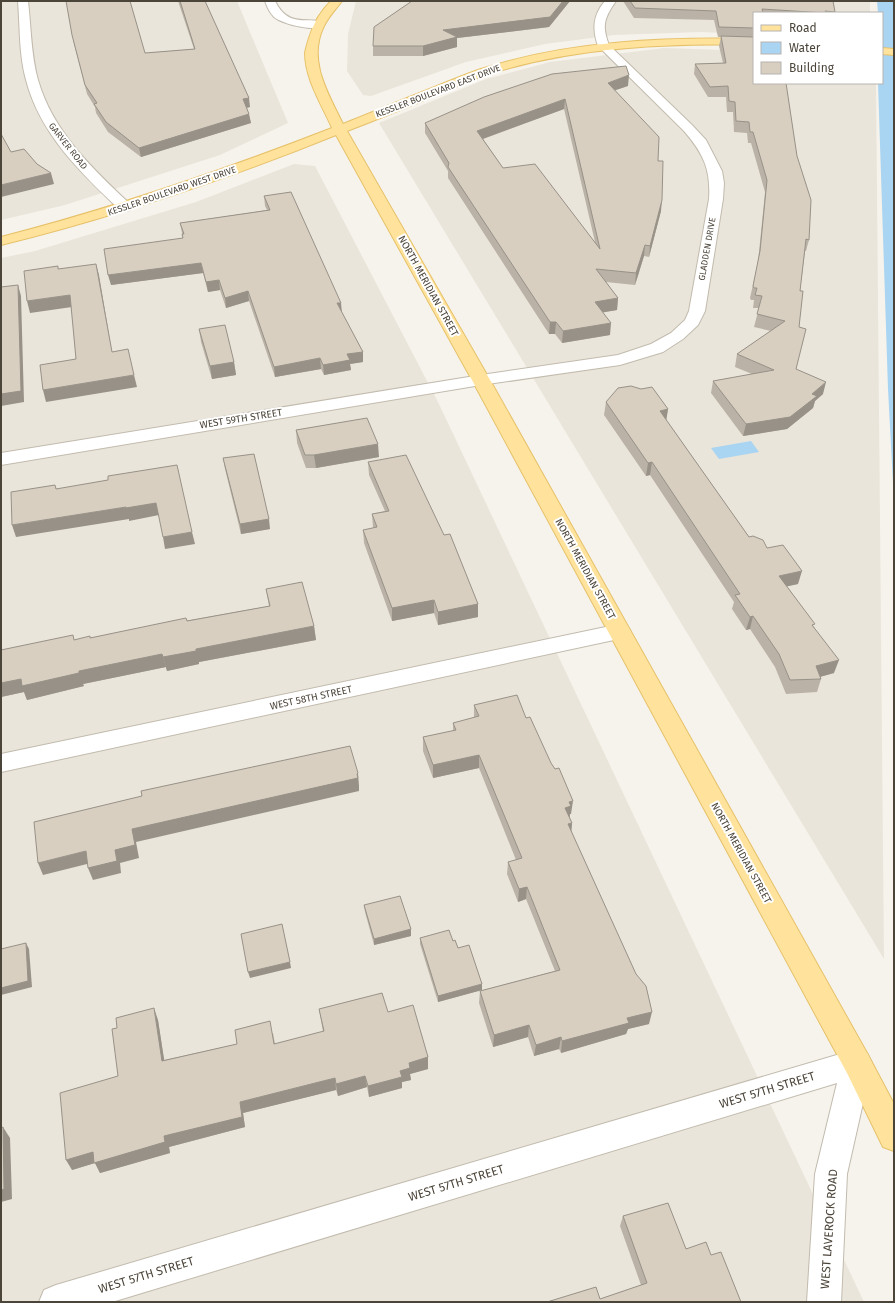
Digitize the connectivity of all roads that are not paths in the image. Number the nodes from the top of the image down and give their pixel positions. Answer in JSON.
{"nodes":[{"id":1,"x":23,"y":1,"type":"edge"},
{"id":2,"x":270,"y":1,"type":"edge"},
{"id":3,"x":337,"y":1,"type":"edge"},
{"id":4,"x":611,"y":1,"type":"edge"},
{"id":5,"x":319,"y":25,"type":"junction"},
{"id":6,"x":753,"y":42,"type":"edge"},
{"id":7,"x":604,"y":46,"type":"junction"},
{"id":8,"x":883,"y":50,"type":"edge"},
{"id":9,"x":894,"y":52,"type":"edge"},
{"id":10,"x":339,"y":129,"type":"junction"},
{"id":11,"x":125,"y":207,"type":"junction"},
{"id":12,"x":1,"y":242,"type":"edge"},
{"id":13,"x":481,"y":380,"type":"junction"},
{"id":14,"x":1,"y":459,"type":"edge"},
{"id":15,"x":620,"y":632,"type":"junction"},
{"id":16,"x":1,"y":763,"type":"edge"},
{"id":17,"x":857,"y":1064,"type":"junction"},
{"id":18,"x":894,"y":1136,"type":"edge"},
{"id":19,"x":56,"y":1302,"type":"edge"},
{"id":20,"x":824,"y":1302,"type":"edge"}],
"edges":[{"from":1,"to":11,"type":"street","name":"GARVER ROAD"},
{"from":2,"to":5,"type":"street"},
{"from":3,"to":5,"type":"main road","name":"NORTH MERIDIAN STREET"},
{"from":4,"to":7,"type":"street"},
{"from":5,"to":10,"type":"main road","name":"NORTH MERIDIAN STREET"},
{"from":6,"to":7,"type":"main road","name":"KESSLER BOULEVARD EAST DRIVE"},
{"from":7,"to":10,"type":"main road","name":"KESSLER BOULEVARD EAST DRIVE"},
{"from":7,"to":13,"type":"street","name":"GLADDEN DRIVE"},
{"from":8,"to":9,"type":"main road"},
{"from":10,"to":11,"type":"main road","name":"KESSLER BOULEVARD WEST DRIVE"},
{"from":10,"to":13,"type":"main road","name":"NORTH MERIDIAN STREET"},
{"from":11,"to":12,"type":"main road","name":"KESSLER BOULEVARD WEST DRIVE"},
{"from":13,"to":14,"type":"street","name":"WEST 59TH STREET"},
{"from":13,"to":15,"type":"main road","name":"NORTH MERIDIAN STREET"},
{"from":15,"to":16,"type":"street","name":"WEST 58TH STREET"},
{"from":15,"to":17,"type":"main road","name":"NORTH MERIDIAN STREET"},
{"from":17,"to":18,"type":"main road","name":"NORTH MERIDIAN STREET"},
{"from":17,"to":19,"type":"street","name":"WEST 57TH STREET"},
{"from":17,"to":20,"type":"street","name":"WEST LAVEROCK ROAD"}]}
